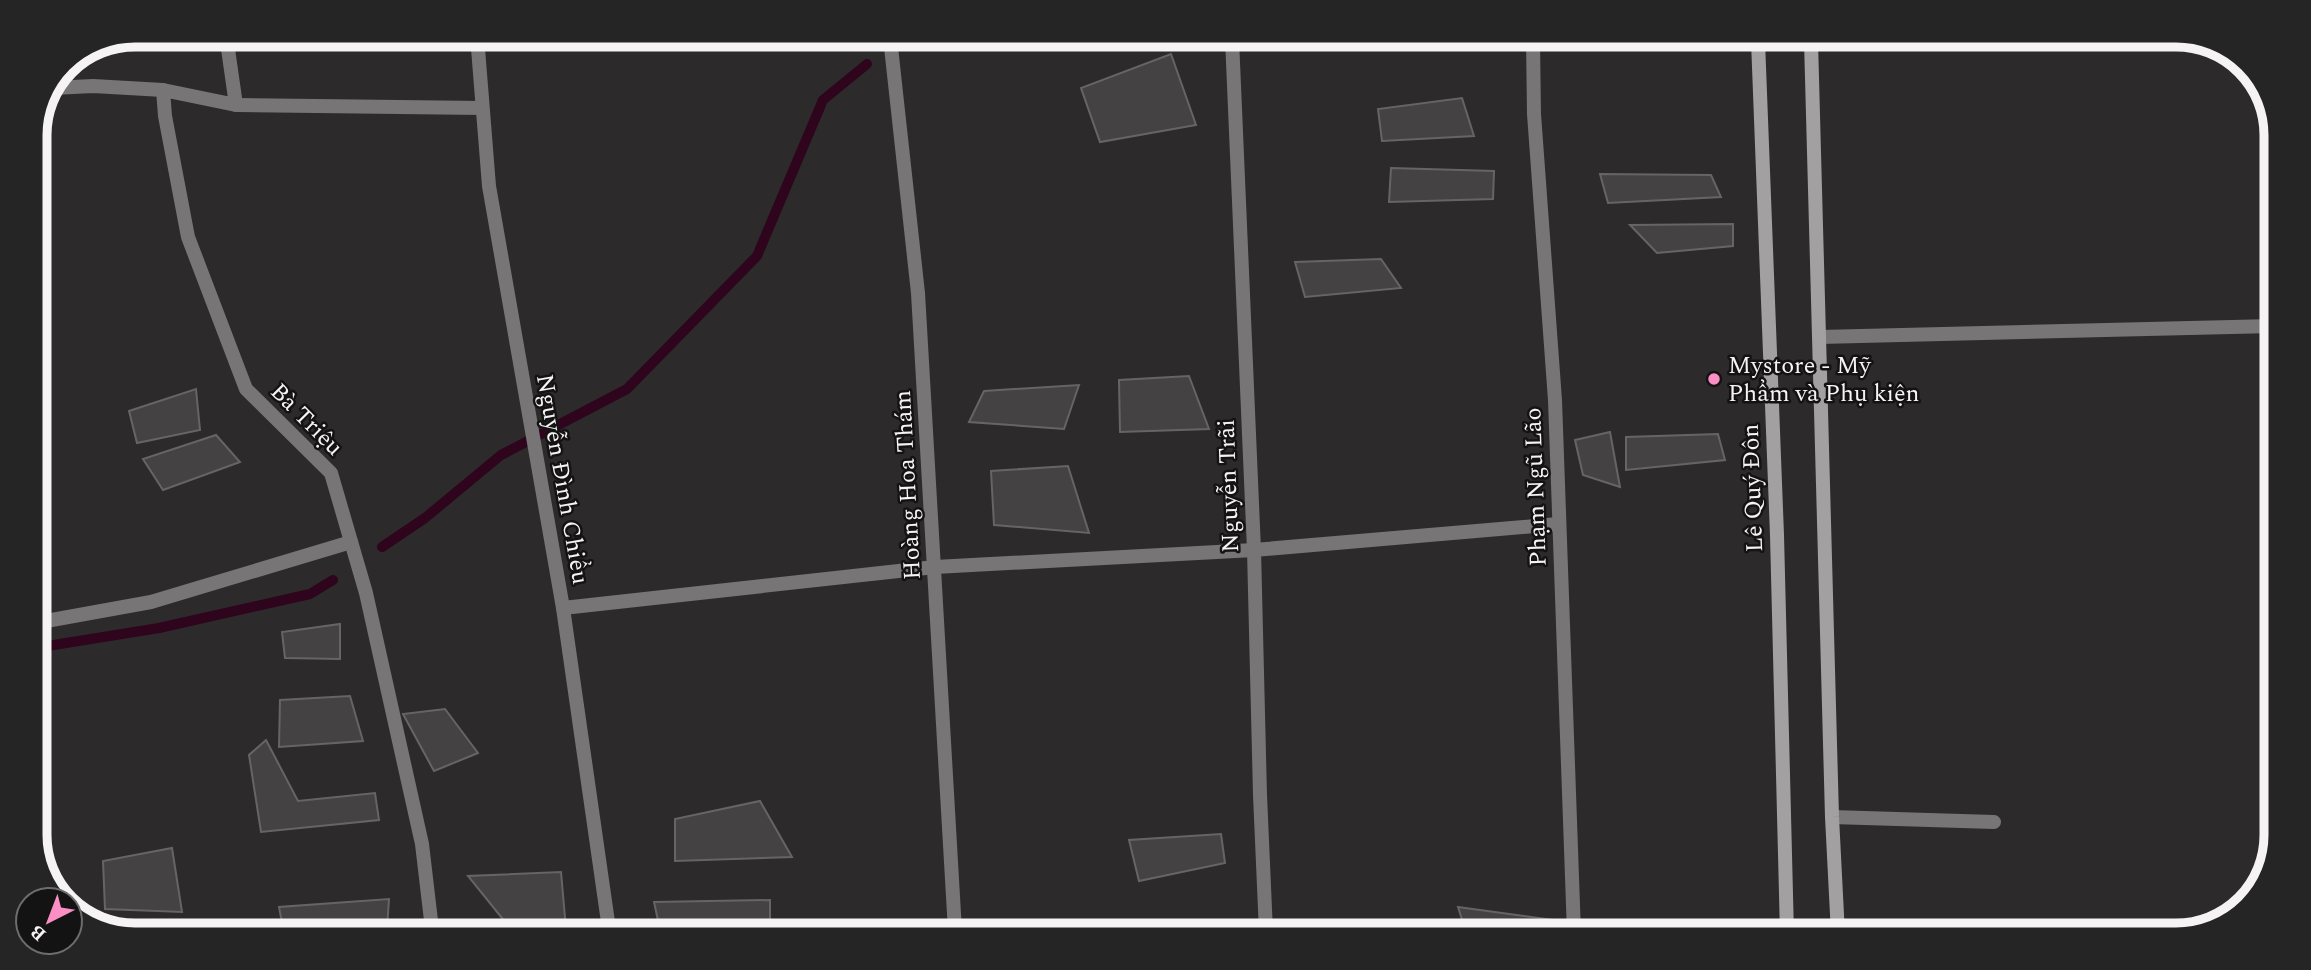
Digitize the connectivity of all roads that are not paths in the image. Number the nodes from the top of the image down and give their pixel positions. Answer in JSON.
{"nodes":[{"id":1,"x":228,"y":47,"type":"edge"},
{"id":2,"x":478,"y":47,"type":"edge"},
{"id":3,"x":891,"y":47,"type":"edge"},
{"id":4,"x":1232,"y":47,"type":"edge"},
{"id":5,"x":1532,"y":47,"type":"edge"},
{"id":6,"x":1758,"y":47,"type":"edge"},
{"id":7,"x":1811,"y":47,"type":"edge"},
{"id":8,"x":61,"y":88,"type":"edge"},
{"id":9,"x":163,"y":90,"type":"junction"},
{"id":10,"x":236,"y":105,"type":"junction"},
{"id":11,"x":482,"y":108,"type":"junction"},
{"id":12,"x":2264,"y":326,"type":"edge"},
{"id":13,"x":1820,"y":337,"type":"junction"},
{"id":14,"x":1558,"y":524,"type":"junction"},
{"id":15,"x":351,"y":542,"type":"junction"},
{"id":16,"x":1254,"y":550,"type":"junction"},
{"id":17,"x":935,"y":567,"type":"junction"},
{"id":18,"x":563,"y":608,"type":"junction"},
{"id":19,"x":47,"y":621,"type":"edge"},
{"id":20,"x":1832,"y":817,"type":"junction"},
{"id":21,"x":1994,"y":822,"type":"dead end"},
{"id":22,"x":431,"y":923,"type":"edge"},
{"id":23,"x":608,"y":923,"type":"edge"},
{"id":24,"x":955,"y":923,"type":"edge"},
{"id":25,"x":1266,"y":923,"type":"edge"},
{"id":26,"x":1574,"y":923,"type":"edge"},
{"id":27,"x":1787,"y":923,"type":"edge"},
{"id":28,"x":1837,"y":923,"type":"edge"}],
"edges":[{"from":1,"to":10,"type":"street"},
{"from":2,"to":11,"type":"street","name":"Nguyễn Đình Chiểu"},
{"from":3,"to":17,"type":"street","name":"Hoàng Hoa Thám"},
{"from":4,"to":16,"type":"street","name":"Nguyễn Trãi"},
{"from":5,"to":14,"type":"street","name":"Phạm Ngũ Lão"},
{"from":6,"to":27,"type":"main road","name":"Lê Quý Đôn"},
{"from":7,"to":13,"type":"main road"},
{"from":8,"to":9,"type":"street"},
{"from":9,"to":10,"type":"street"},
{"from":9,"to":15,"type":"street","name":"Bà Triệu"},
{"from":10,"to":11,"type":"street"},
{"from":11,"to":18,"type":"street","name":"Nguyễn Đình Chiểu"},
{"from":12,"to":13,"type":"street"},
{"from":13,"to":20,"type":"main road"},
{"from":14,"to":16,"type":"street"},
{"from":14,"to":26,"type":"street","name":"Phạm Ngũ Lão"},
{"from":15,"to":19,"type":"street"},
{"from":15,"to":22,"type":"street","name":"Bà Triệu"},
{"from":16,"to":17,"type":"street"},
{"from":16,"to":25,"type":"street","name":"Nguyễn Trãi"},
{"from":17,"to":18,"type":"street"},
{"from":17,"to":24,"type":"street","name":"Hoàng Hoa Thám"},
{"from":18,"to":23,"type":"street","name":"Nguyễn Đình Chiểu"},
{"from":20,"to":21,"type":"street"},
{"from":20,"to":28,"type":"main road"}]}
